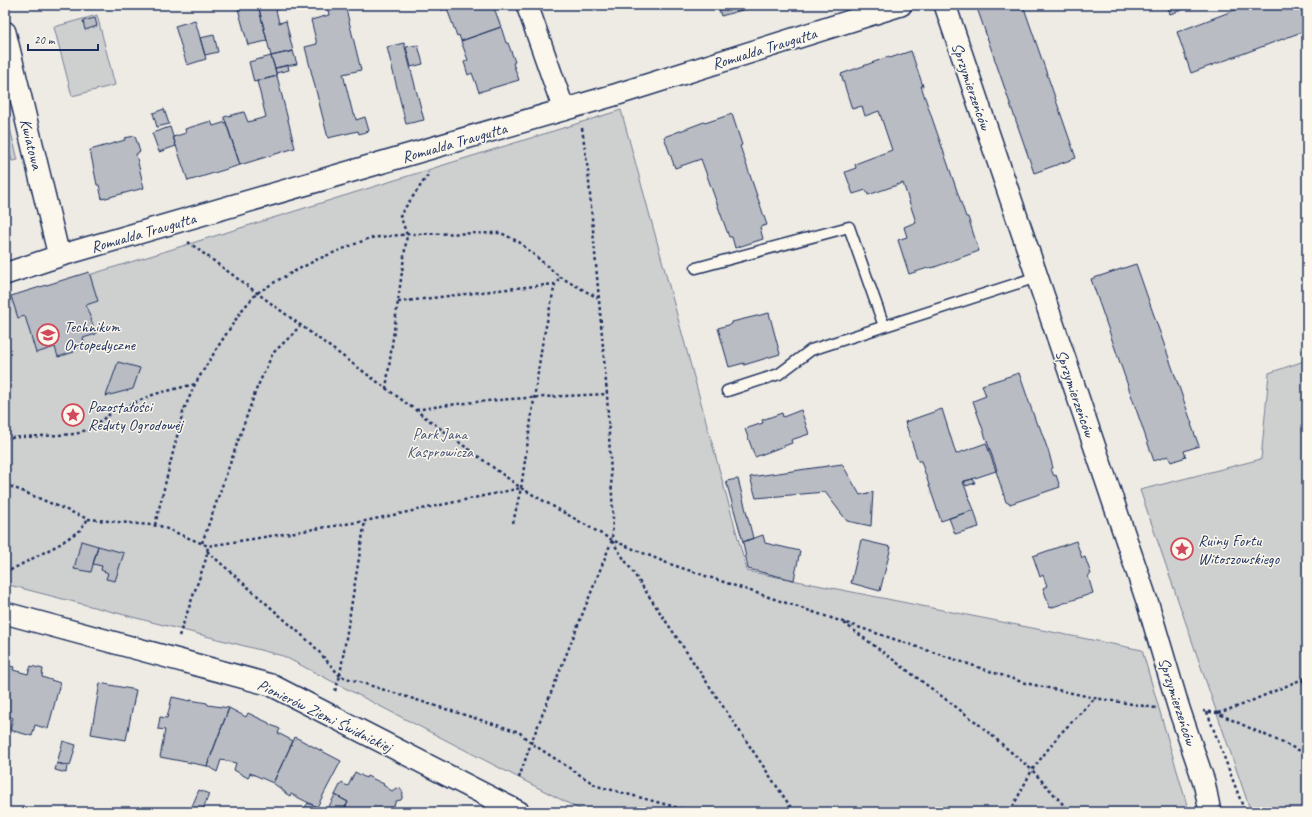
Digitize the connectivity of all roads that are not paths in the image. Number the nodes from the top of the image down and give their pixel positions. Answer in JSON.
{"nodes":[{"id":1,"x":526,"y":5,"type":"edge"},
{"id":2,"x":901,"y":5,"type":"edge"},
{"id":3,"x":945,"y":5,"type":"edge"},
{"id":4,"x":5,"y":32,"type":"edge"},
{"id":5,"x":564,"y":110,"type":"junction"},
{"id":6,"x":59,"y":256,"type":"junction"},
{"id":7,"x":696,"y":268,"type":"dead end"},
{"id":8,"x":5,"y":274,"type":"edge"},
{"id":9,"x":1037,"y":277,"type":"junction"},
{"id":10,"x":884,"y":326,"type":"junction"},
{"id":11,"x":728,"y":391,"type":"dead end"},
{"id":12,"x":5,"y":613,"type":"edge"},
{"id":13,"x":1204,"y":782,"type":"junction"},
{"id":14,"x":519,"y":812,"type":"edge"},
{"id":15,"x":1210,"y":812,"type":"edge"},
{"id":16,"x":1220,"y":812,"type":"edge"}],
"edges":[{"from":1,"to":5,"type":"street"},
{"from":2,"to":5,"type":"street","name":"Romualda Traugutta"},
{"from":3,"to":9,"type":"street","name":"Sprzymierzeńców"},
{"from":4,"to":6,"type":"street","name":"Kwiatowa"},
{"from":5,"to":6,"type":"street","name":"Romualda Traugutta"},
{"from":6,"to":8,"type":"street","name":"Romualda Traugutta"},
{"from":7,"to":10,"type":"lane"},
{"from":9,"to":10,"type":"lane"},
{"from":9,"to":13,"type":"street","name":"Sprzymierzeńców"},
{"from":10,"to":11,"type":"lane"},
{"from":12,"to":14,"type":"street","name":"Pionierów Ziemi Świdnickiej"},
{"from":13,"to":15,"type":"street","name":"Sprzymierzeńców"},
{"from":13,"to":16,"type":"street","name":"Sprzymierzeńców"}]}
